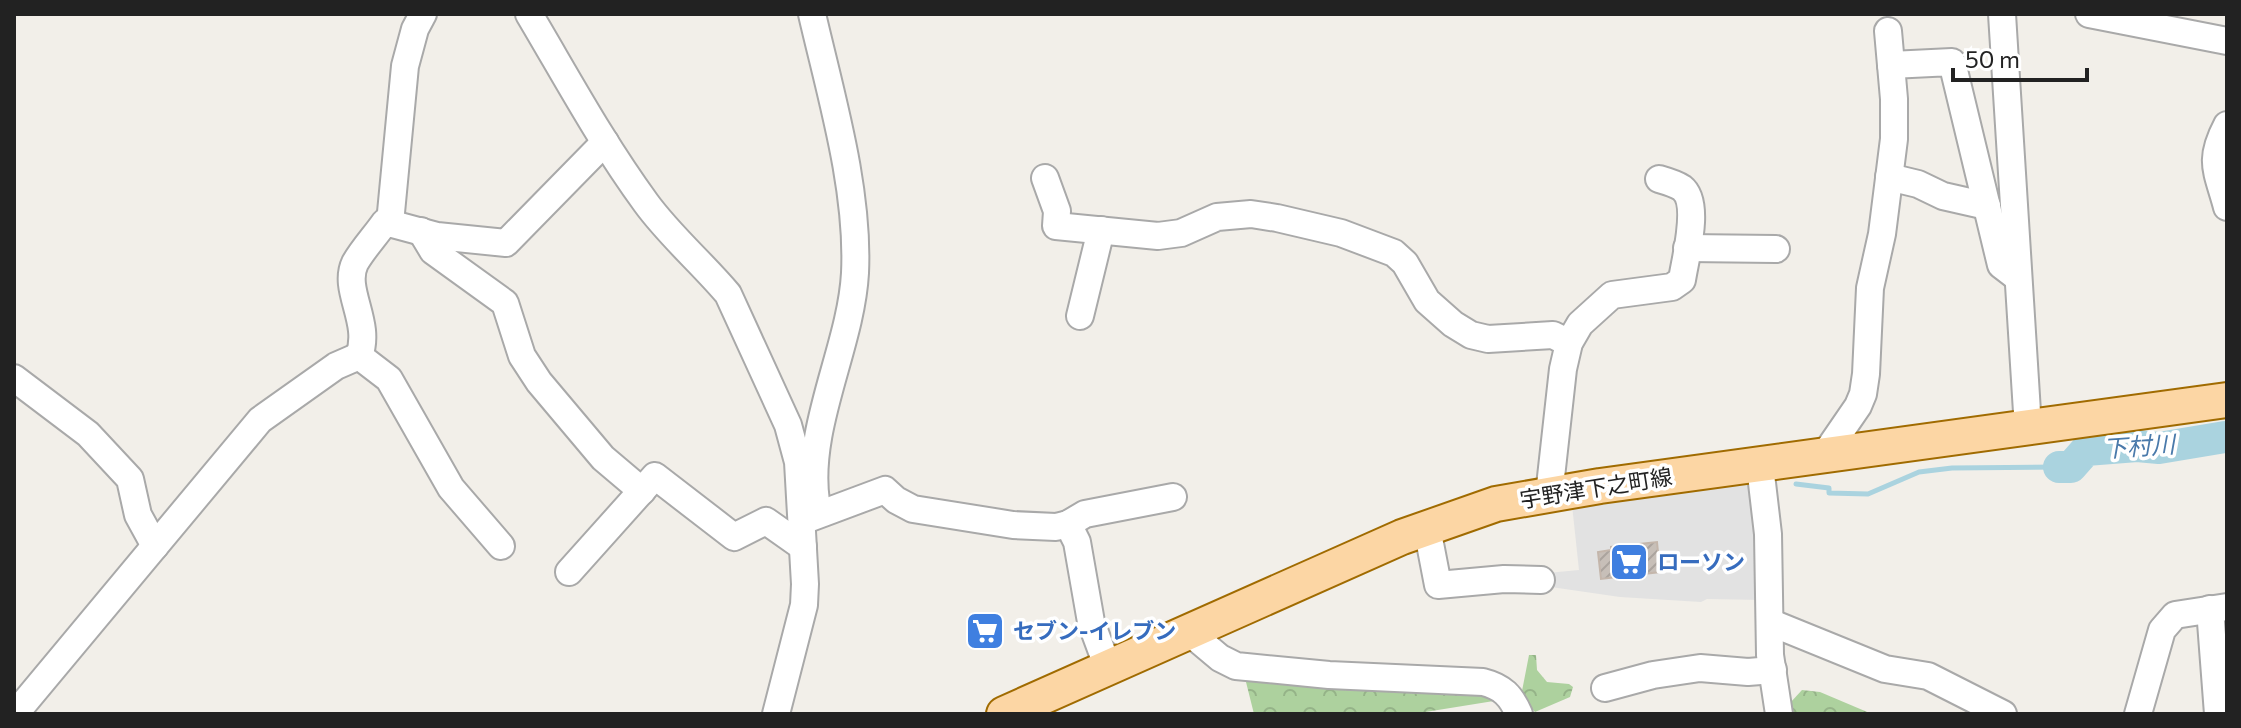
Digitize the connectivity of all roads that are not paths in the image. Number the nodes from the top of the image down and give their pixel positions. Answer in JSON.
{"nodes":[{"id":1,"x":423,"y":14,"type":"edge"},
{"id":2,"x":529,"y":14,"type":"edge"},
{"id":3,"x":812,"y":14,"type":"edge"},
{"id":4,"x":2002,"y":14,"type":"edge"},
{"id":5,"x":2089,"y":14,"type":"edge"},
{"id":6,"x":1888,"y":31,"type":"dead end"},
{"id":7,"x":2227,"y":41,"type":"edge"},
{"id":8,"x":1891,"y":65,"type":"junction"},
{"id":9,"x":2227,"y":125,"type":"edge"},
{"id":10,"x":605,"y":142,"type":"junction"},
{"id":11,"x":1889,"y":177,"type":"junction"},
{"id":12,"x":1045,"y":178,"type":"dead end"},
{"id":13,"x":1659,"y":179,"type":"dead end"},
{"id":14,"x":1987,"y":206,"type":"junction"},
{"id":15,"x":2227,"y":207,"type":"edge"},
{"id":16,"x":390,"y":223,"type":"junction"},
{"id":17,"x":1101,"y":230,"type":"junction"},
{"id":18,"x":421,"y":231,"type":"junction"},
{"id":19,"x":1687,"y":248,"type":"junction"},
{"id":20,"x":1776,"y":249,"type":"dead end"},
{"id":21,"x":2018,"y":278,"type":"junction"},
{"id":22,"x":1080,"y":316,"type":"dead end"},
{"id":23,"x":1569,"y":343,"type":"junction"},
{"id":24,"x":359,"y":356,"type":"junction"},
{"id":25,"x":14,"y":378,"type":"edge"},
{"id":26,"x":2227,"y":400,"type":"edge"},
{"id":27,"x":2028,"y":428,"type":"junction"},
{"id":28,"x":1823,"y":457,"type":"junction"},
{"id":29,"x":1760,"y":466,"type":"junction"},
{"id":30,"x":642,"y":491,"type":"junction"},
{"id":31,"x":1549,"y":495,"type":"junction"},
{"id":32,"x":1173,"y":497,"type":"dead end"},
{"id":33,"x":810,"y":518,"type":"junction"},
{"id":34,"x":1068,"y":524,"type":"junction"},
{"id":35,"x":1427,"y":528,"type":"junction"},
{"id":36,"x":155,"y":546,"type":"junction"},
{"id":37,"x":501,"y":546,"type":"dead end"},
{"id":38,"x":803,"y":547,"type":"junction"},
{"id":39,"x":569,"y":572,"type":"dead end"},
{"id":40,"x":1541,"y":580,"type":"dead end"},
{"id":41,"x":2219,"y":608,"type":"edge"},
{"id":42,"x":1771,"y":625,"type":"junction"},
{"id":43,"x":1189,"y":632,"type":"junction"},
{"id":44,"x":1108,"y":668,"type":"junction"},
{"id":45,"x":1773,"y":670,"type":"junction"},
{"id":46,"x":1605,"y":688,"type":"dead end"},
{"id":47,"x":15,"y":714,"type":"edge"},
{"id":48,"x":776,"y":714,"type":"edge"},
{"id":49,"x":1004,"y":714,"type":"edge"},
{"id":50,"x":1519,"y":714,"type":"edge"},
{"id":51,"x":1779,"y":714,"type":"edge"},
{"id":52,"x":2003,"y":714,"type":"edge"},
{"id":53,"x":2138,"y":714,"type":"edge"},
{"id":54,"x":2218,"y":714,"type":"edge"}],
"edges":[{"from":1,"to":16,"type":"street"},
{"from":2,"to":10,"type":"street"},
{"from":3,"to":33,"type":"street"},
{"from":4,"to":21,"type":"street"},
{"from":5,"to":7,"type":"street"},
{"from":6,"to":8,"type":"street"},
{"from":8,"to":11,"type":"street"},
{"from":8,"to":14,"type":"street"},
{"from":9,"to":15,"type":"street"},
{"from":10,"to":18,"type":"street"},
{"from":10,"to":33,"type":"street"},
{"from":11,"to":14,"type":"street"},
{"from":11,"to":28,"type":"street"},
{"from":12,"to":17,"type":"street"},
{"from":13,"to":19,"type":"street"},
{"from":14,"to":21,"type":"street"},
{"from":16,"to":18,"type":"street"},
{"from":16,"to":24,"type":"street"},
{"from":17,"to":22,"type":"street"},
{"from":17,"to":23,"type":"street"},
{"from":18,"to":30,"type":"street"},
{"from":19,"to":20,"type":"street"},
{"from":19,"to":23,"type":"street"},
{"from":21,"to":27,"type":"street"},
{"from":23,"to":31,"type":"street"},
{"from":24,"to":36,"type":"street"},
{"from":24,"to":37,"type":"street"},
{"from":25,"to":36,"type":"street"},
{"from":26,"to":27,"type":"main road","name":"宇野津下之町線"},
{"from":27,"to":28,"type":"main road","name":"宇野津下之町線"},
{"from":28,"to":29,"type":"main road","name":"宇野津下之町線"},
{"from":29,"to":31,"type":"main road","name":"宇野津下之町線"},
{"from":29,"to":42,"type":"street"},
{"from":30,"to":38,"type":"street"},
{"from":30,"to":39,"type":"street"},
{"from":31,"to":35,"type":"main road","name":"宇野津下之町線"},
{"from":32,"to":34,"type":"street"},
{"from":33,"to":34,"type":"street"},
{"from":33,"to":38,"type":"street"},
{"from":34,"to":44,"type":"street"},
{"from":35,"to":40,"type":"street"},
{"from":35,"to":43,"type":"main road","name":"宇野津下之町線"},
{"from":36,"to":47,"type":"street"},
{"from":38,"to":48,"type":"street"},
{"from":41,"to":53,"type":"street"},
{"from":41,"to":54,"type":"street"},
{"from":42,"to":45,"type":"street"},
{"from":42,"to":52,"type":"street"},
{"from":43,"to":44,"type":"main road","name":"宇野津下之町線"},
{"from":43,"to":50,"type":"street"},
{"from":44,"to":49,"type":"main road","name":"宇野津下之町線"},
{"from":45,"to":46,"type":"street"},
{"from":45,"to":51,"type":"street"}]}
